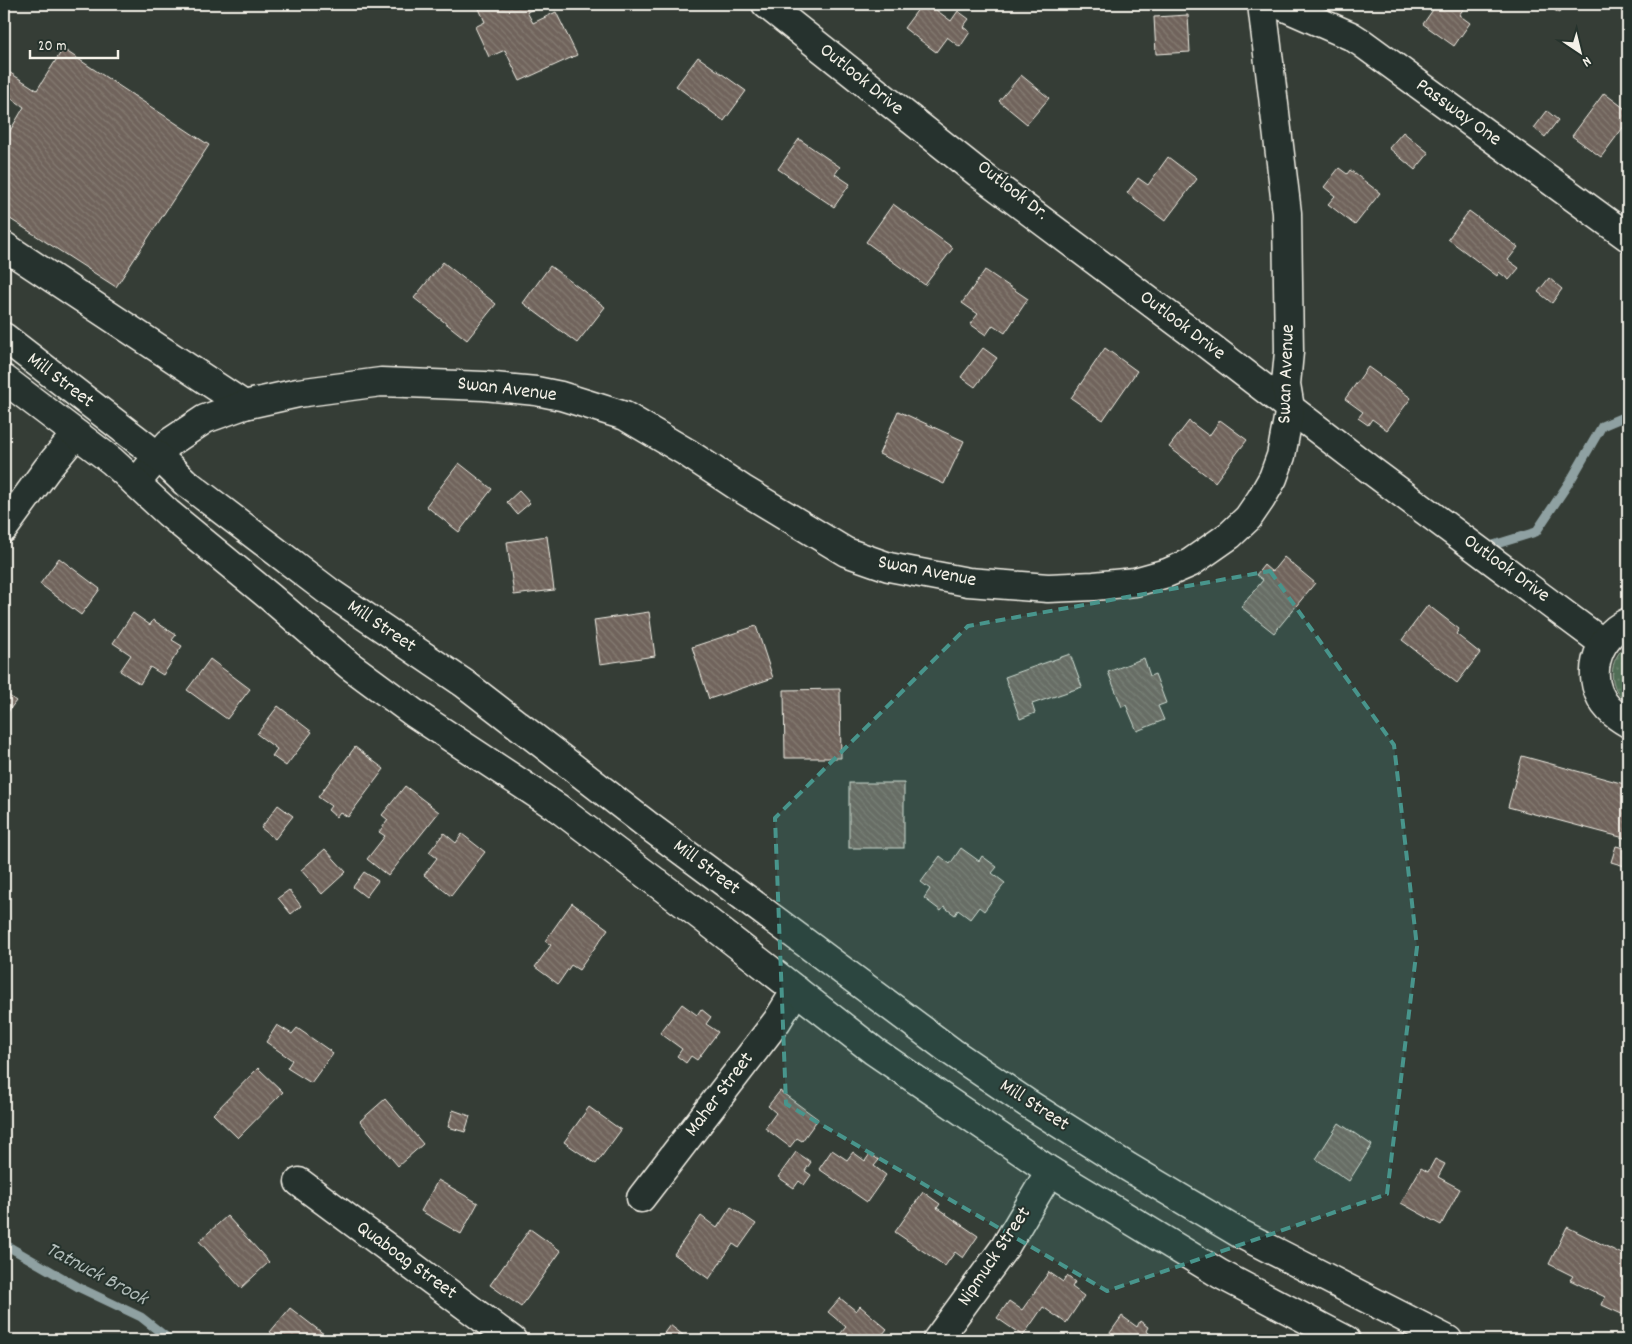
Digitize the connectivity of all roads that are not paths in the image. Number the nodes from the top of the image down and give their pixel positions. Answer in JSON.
{"nodes":[{"id":1,"x":766,"y":4,"type":"edge"},
{"id":2,"x":772,"y":4,"type":"edge"},
{"id":3,"x":1262,"y":4,"type":"edge"},
{"id":4,"x":1278,"y":4,"type":"edge"},
{"id":5,"x":1628,"y":237,"type":"edge"},
{"id":6,"x":4,"y":246,"type":"edge"},
{"id":7,"x":4,"y":338,"type":"edge"},
{"id":8,"x":4,"y":379,"type":"edge"},
{"id":9,"x":1253,"y":379,"type":"junction"},
{"id":10,"x":244,"y":406,"type":"junction"},
{"id":11,"x":1290,"y":408,"type":"junction"},
{"id":12,"x":76,"y":434,"type":"junction"},
{"id":13,"x":158,"y":456,"type":"junction"},
{"id":14,"x":136,"y":483,"type":"junction"},
{"id":15,"x":4,"y":528,"type":"edge"},
{"id":16,"x":1628,"y":622,"type":"edge"},
{"id":17,"x":1603,"y":642,"type":"junction"},
{"id":18,"x":1628,"y":723,"type":"edge"},
{"id":19,"x":796,"y":990,"type":"junction"},
{"id":20,"x":1050,"y":1172,"type":"junction"},
{"id":21,"x":299,"y":1182,"type":"dead end"},
{"id":22,"x":641,"y":1198,"type":"dead end"},
{"id":23,"x":1340,"y":1339,"type":"edge"},
{"id":24,"x":512,"y":1340,"type":"edge"},
{"id":25,"x":937,"y":1340,"type":"edge"},
{"id":26,"x":1448,"y":1340,"type":"edge"}],
"edges":[{"from":1,"to":9,"type":"street","name":"Outlook Drive"},
{"from":2,"to":9,"type":"street","name":"Outlook Dr."},
{"from":3,"to":11,"type":"street","name":"Swan Avenue"},
{"from":4,"to":5,"type":"street","name":"Passway One"},
{"from":6,"to":10,"type":"street"},
{"from":7,"to":13,"type":"street","name":"Mill Street"},
{"from":8,"to":12,"type":"street","name":"Mill Street"},
{"from":9,"to":11,"type":"street","name":"Outlook Drive"},
{"from":10,"to":11,"type":"street","name":"Swan Avenue"},
{"from":10,"to":13,"type":"street","name":"Swan Avenue"},
{"from":11,"to":17,"type":"street","name":"Outlook Drive"},
{"from":12,"to":14,"type":"street","name":"Mill Street"},
{"from":12,"to":15,"type":"street"},
{"from":13,"to":14,"type":"street","name":"Swan Avenue"},
{"from":13,"to":26,"type":"street","name":"Mill Street"},
{"from":14,"to":19,"type":"street","name":"Mill Street"},
{"from":16,"to":17,"type":"street"},
{"from":17,"to":18,"type":"street"},
{"from":19,"to":20,"type":"street","name":"Mill Street"},
{"from":19,"to":22,"type":"street","name":"Maher Street"},
{"from":20,"to":23,"type":"street","name":"Mill Street"},
{"from":20,"to":25,"type":"street","name":"Nipmuck Street"},
{"from":21,"to":24,"type":"street","name":"Quaboag Street"}]}
